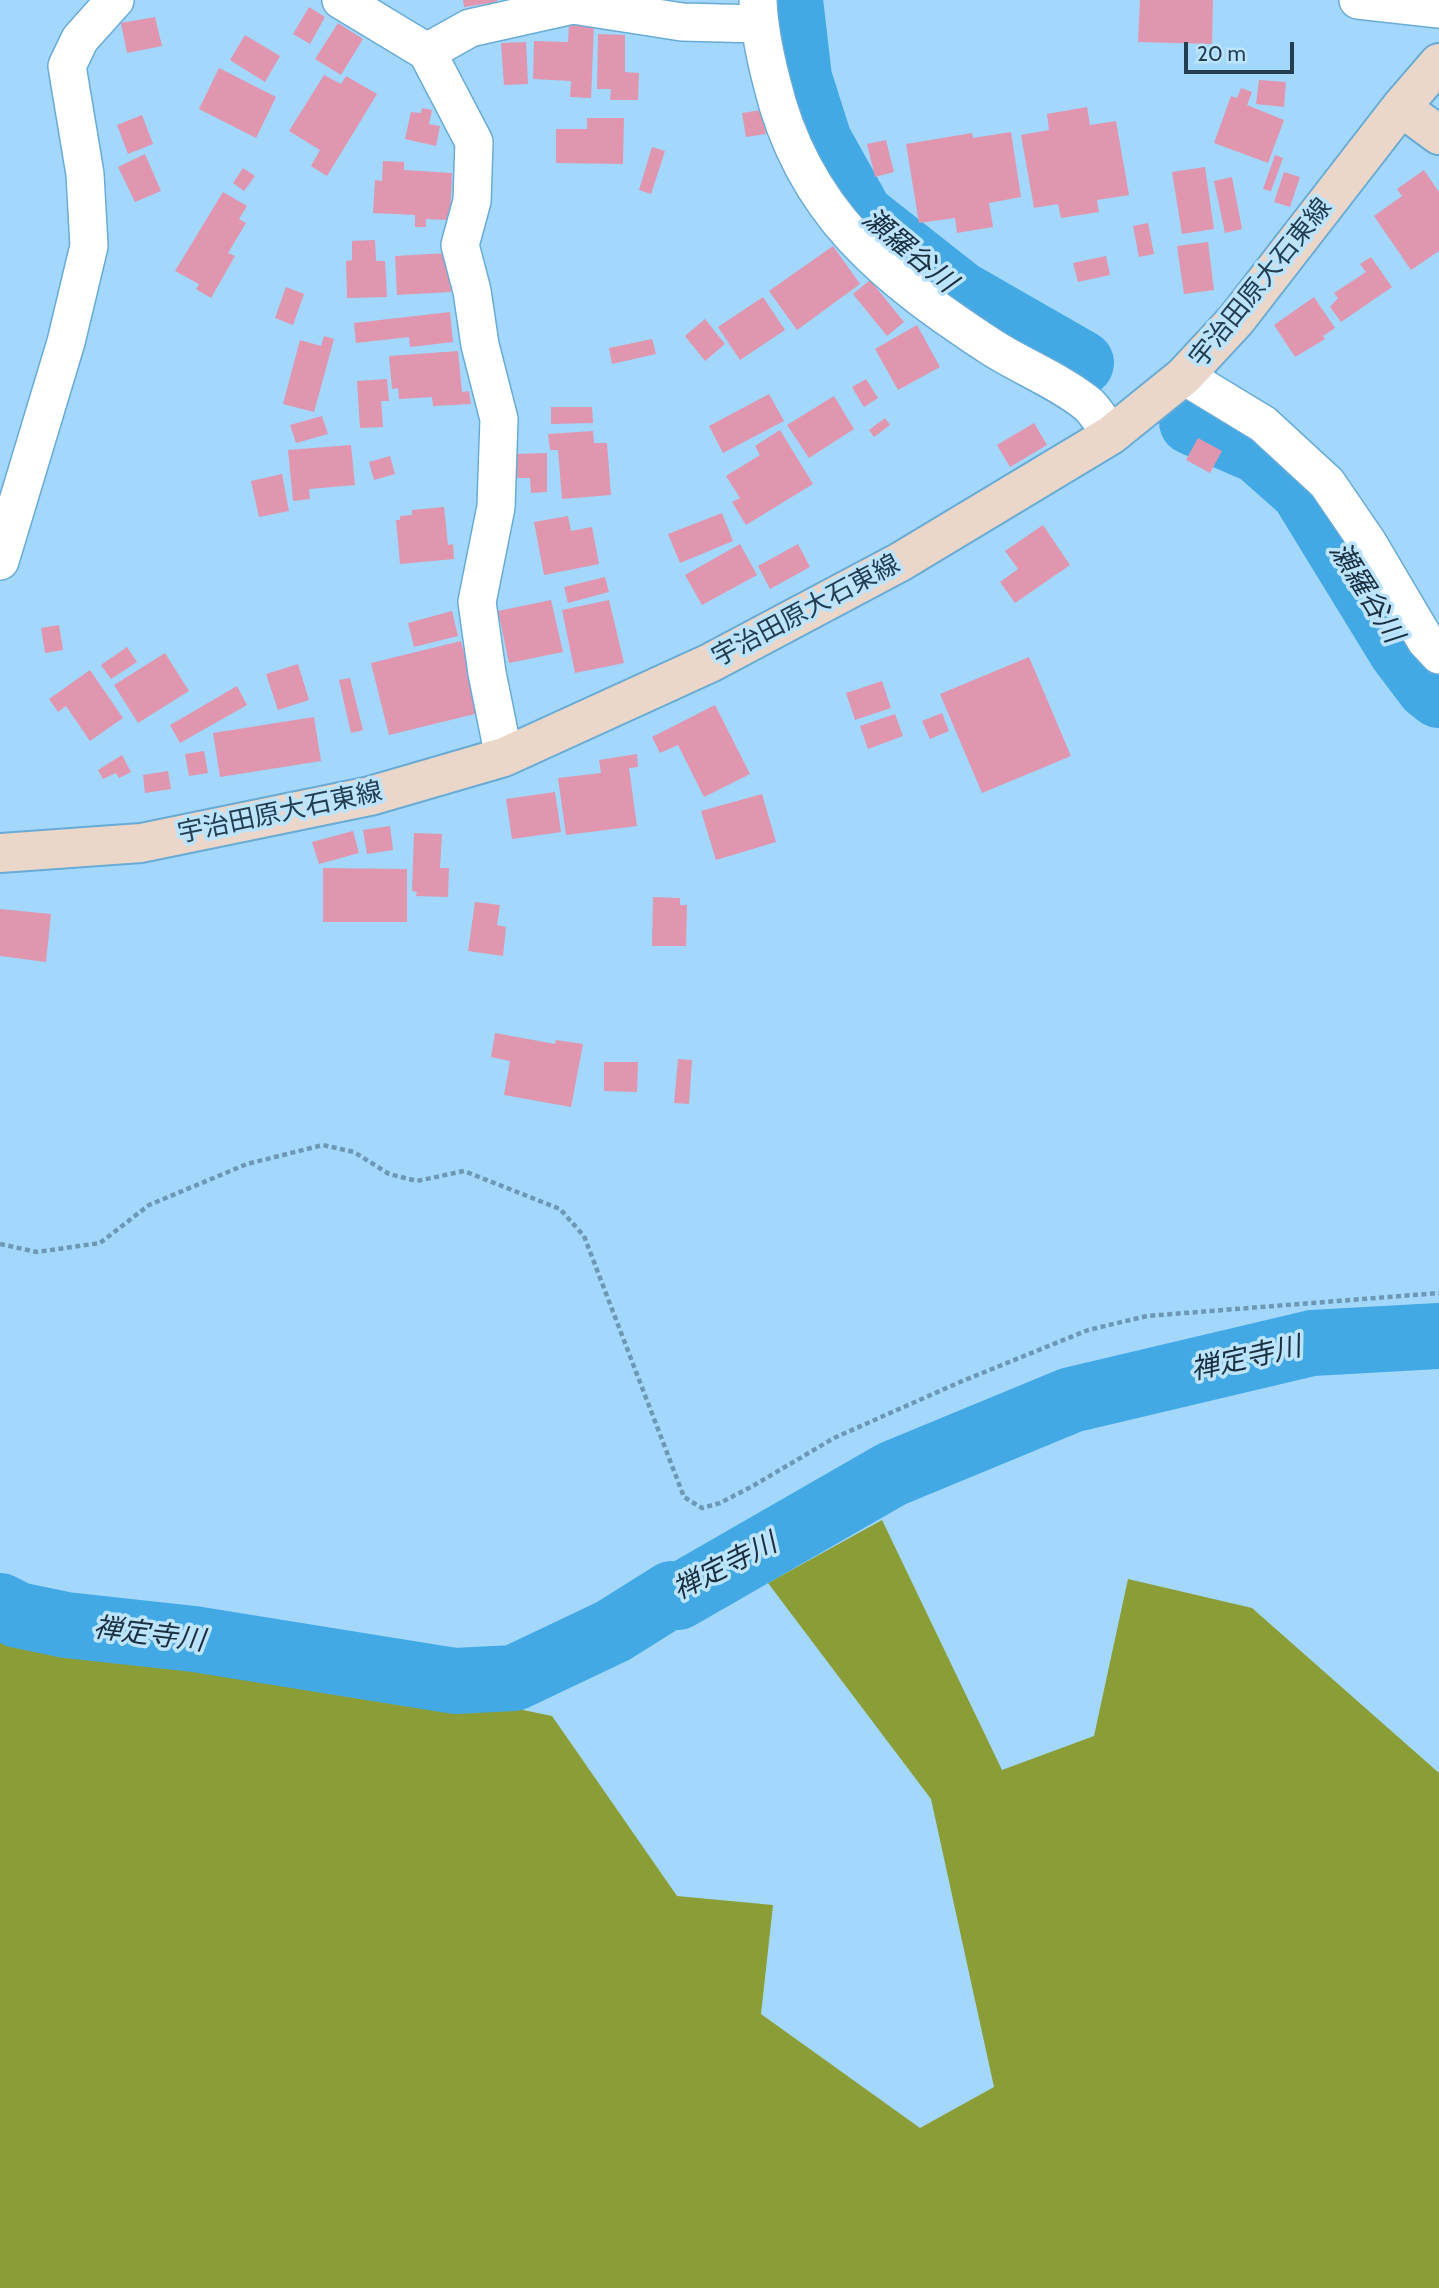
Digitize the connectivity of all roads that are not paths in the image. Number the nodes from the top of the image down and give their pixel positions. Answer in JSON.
{"nodes":[{"id":1,"x":116,"y":0,"type":"edge"},
{"id":2,"x":341,"y":0,"type":"edge"},
{"id":3,"x":1358,"y":0,"type":"edge"},
{"id":4,"x":1439,"y":9,"type":"edge"},
{"id":5,"x":758,"y":12,"type":"edge"},
{"id":6,"x":427,"y":52,"type":"junction"},
{"id":7,"x":1439,"y":63,"type":"edge"},
{"id":8,"x":1401,"y":107,"type":"junction"},
{"id":9,"x":1439,"y":135,"type":"edge"},
{"id":10,"x":1184,"y":376,"type":"junction"},
{"id":11,"x":1111,"y":435,"type":"junction"},
{"id":12,"x":0,"y":561,"type":"edge"},
{"id":13,"x":1439,"y":655,"type":"edge"},
{"id":14,"x":504,"y":757,"type":"junction"},
{"id":15,"x":0,"y":853,"type":"edge"}],
"edges":[{"from":1,"to":12,"type":"street"},
{"from":2,"to":6,"type":"street"},
{"from":3,"to":4,"type":"street"},
{"from":5,"to":6,"type":"street"},
{"from":5,"to":11,"type":"street"},
{"from":6,"to":14,"type":"street"},
{"from":7,"to":8,"type":"main road","name":"宇治田原大石東線"},
{"from":8,"to":9,"type":"main road"},
{"from":8,"to":10,"type":"main road","name":"宇治田原大石東線"},
{"from":10,"to":11,"type":"main road","name":"宇治田原大石東線"},
{"from":10,"to":13,"type":"street"},
{"from":11,"to":14,"type":"main road","name":"宇治田原大石東線"},
{"from":14,"to":15,"type":"main road","name":"宇治田原大石東線"}]}
